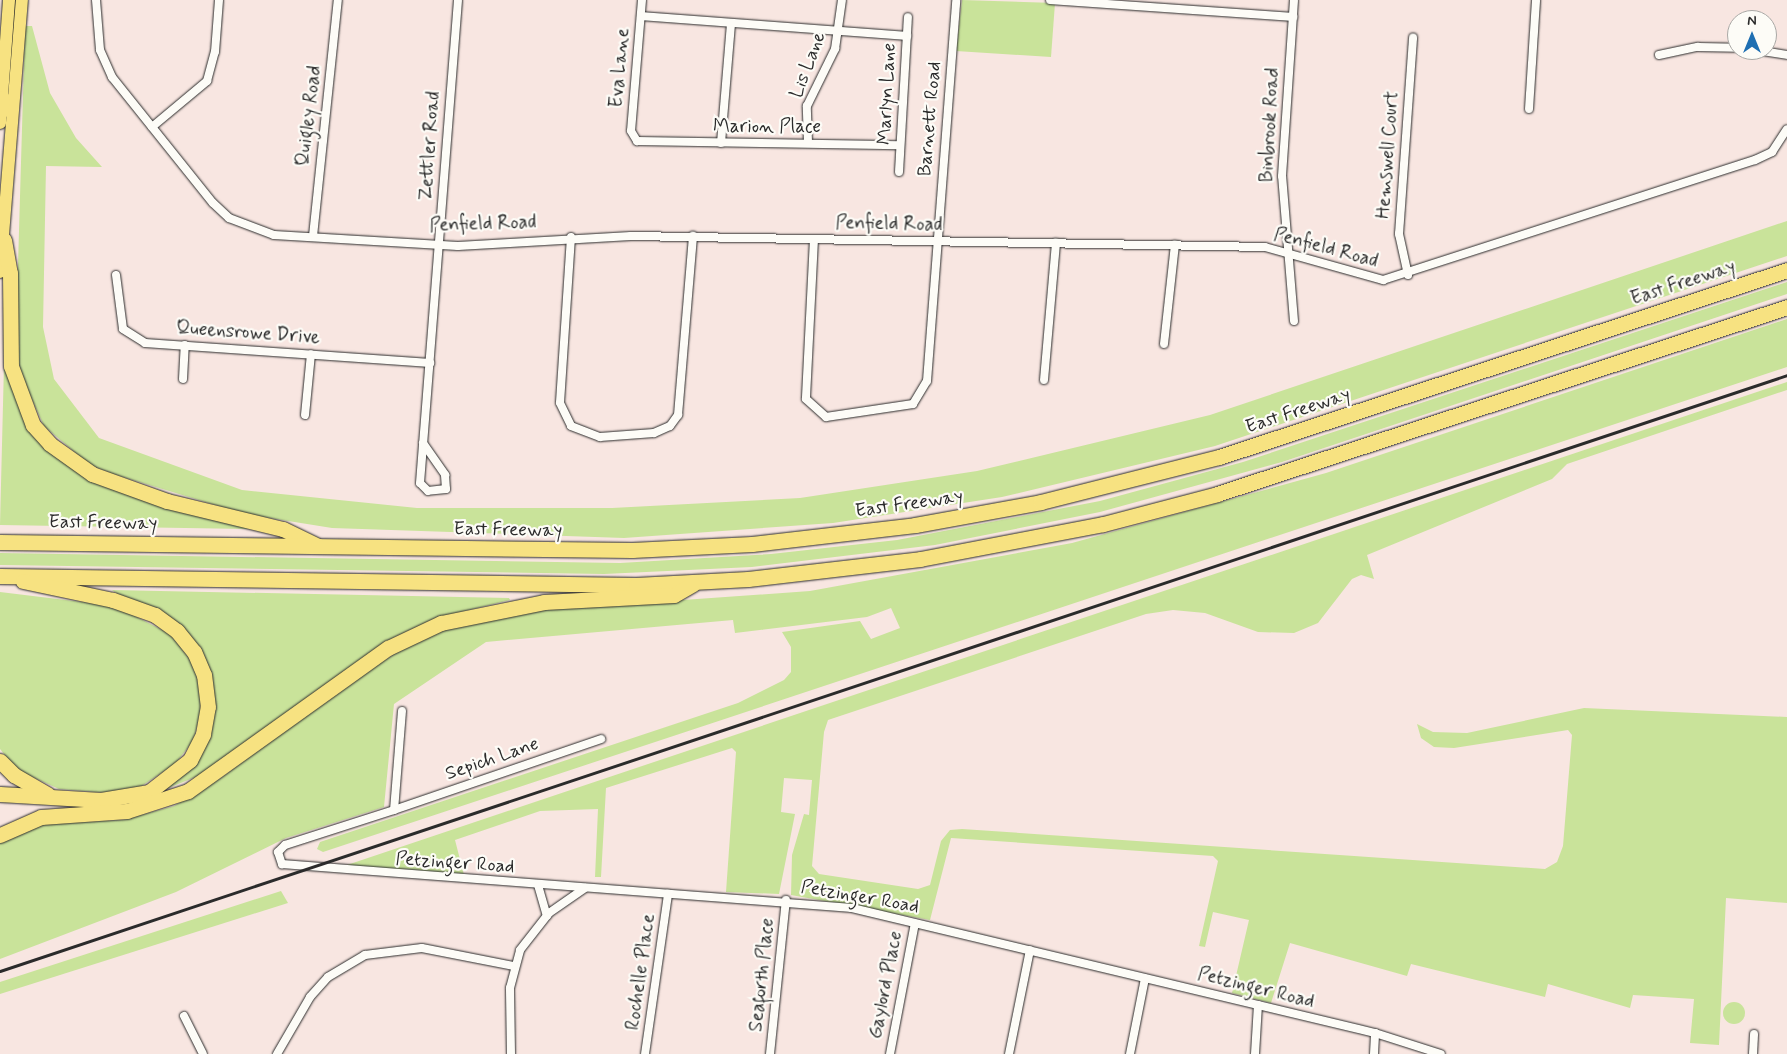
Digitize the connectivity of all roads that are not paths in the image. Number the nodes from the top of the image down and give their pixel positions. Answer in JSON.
{"nodes":[{"id":1,"x":9,"y":0,"type":"edge"},
{"id":2,"x":22,"y":0,"type":"edge"},
{"id":3,"x":96,"y":0,"type":"edge"},
{"id":4,"x":219,"y":0,"type":"edge"},
{"id":5,"x":338,"y":0,"type":"edge"},
{"id":6,"x":458,"y":0,"type":"edge"},
{"id":7,"x":642,"y":0,"type":"edge"},
{"id":8,"x":842,"y":0,"type":"edge"},
{"id":9,"x":956,"y":0,"type":"edge"},
{"id":10,"x":1050,"y":0,"type":"edge"},
{"id":11,"x":1294,"y":0,"type":"edge"},
{"id":12,"x":1536,"y":0,"type":"edge"},
{"id":13,"x":641,"y":16,"type":"junction"},
{"id":14,"x":908,"y":17,"type":"dead end"},
{"id":15,"x":1293,"y":17,"type":"junction"},
{"id":16,"x":730,"y":23,"type":"junction"},
{"id":17,"x":840,"y":30,"type":"junction"},
{"id":18,"x":907,"y":36,"type":"junction"},
{"id":19,"x":1413,"y":36,"type":"dead end"},
{"id":20,"x":1727,"y":48,"type":"edge"},
{"id":21,"x":1659,"y":55,"type":"dead end"},
{"id":22,"x":1,"y":105,"type":"edge"},
{"id":23,"x":1528,"y":109,"type":"dead end"},
{"id":24,"x":0,"y":123,"type":"edge"},
{"id":25,"x":152,"y":128,"type":"junction"},
{"id":26,"x":1787,"y":129,"type":"edge"},
{"id":27,"x":634,"y":138,"type":"joint"},
{"id":28,"x":808,"y":142,"type":"junction"},
{"id":29,"x":722,"y":143,"type":"junction"},
{"id":30,"x":900,"y":145,"type":"junction"},
{"id":31,"x":899,"y":172,"type":"dead end"},
{"id":32,"x":313,"y":236,"type":"junction"},
{"id":33,"x":572,"y":236,"type":"junction"},
{"id":34,"x":693,"y":236,"type":"junction"},
{"id":35,"x":814,"y":239,"type":"junction"},
{"id":36,"x":4,"y":240,"type":"junction"},
{"id":37,"x":938,"y":241,"type":"junction"},
{"id":38,"x":1056,"y":243,"type":"junction"},
{"id":39,"x":439,"y":244,"type":"junction"},
{"id":40,"x":1176,"y":245,"type":"junction"},
{"id":41,"x":1286,"y":252,"type":"junction"},
{"id":42,"x":1787,"y":270,"type":"edge"},
{"id":43,"x":0,"y":272,"type":"edge"},
{"id":44,"x":116,"y":275,"type":"dead end"},
{"id":45,"x":1408,"y":275,"type":"junction"},
{"id":46,"x":1787,"y":306,"type":"edge"},
{"id":47,"x":1294,"y":321,"type":"dead end"},
{"id":48,"x":1164,"y":344,"type":"dead end"},
{"id":49,"x":185,"y":345,"type":"junction"},
{"id":50,"x":311,"y":354,"type":"junction"},
{"id":51,"x":430,"y":363,"type":"junction"},
{"id":52,"x":183,"y":379,"type":"dead end"},
{"id":53,"x":1044,"y":380,"type":"dead end"},
{"id":54,"x":305,"y":415,"type":"dead end"},
{"id":55,"x":424,"y":443,"type":"junction"},
{"id":56,"x":0,"y":542,"type":"edge"},
{"id":57,"x":321,"y":548,"type":"junction"},
{"id":58,"x":4,"y":576,"type":"edge"},
{"id":59,"x":695,"y":583,"type":"junction"},
{"id":60,"x":402,"y":711,"type":"dead end"},
{"id":61,"x":601,"y":739,"type":"dead end"},
{"id":62,"x":0,"y":761,"type":"edge"},
{"id":63,"x":0,"y":794,"type":"edge"},
{"id":64,"x":56,"y":798,"type":"junction"},
{"id":65,"x":0,"y":804,"type":"edge"},
{"id":66,"x":394,"y":810,"type":"junction"},
{"id":67,"x":74,"y":813,"type":"junction"},
{"id":68,"x":0,"y":835,"type":"edge"},
{"id":69,"x":538,"y":885,"type":"junction"},
{"id":70,"x":585,"y":888,"type":"junction"},
{"id":71,"x":668,"y":894,"type":"junction"},
{"id":72,"x":786,"y":900,"type":"junction"},
{"id":73,"x":547,"y":916,"type":"junction"},
{"id":74,"x":915,"y":923,"type":"junction"},
{"id":75,"x":1030,"y":950,"type":"junction"},
{"id":76,"x":514,"y":966,"type":"junction"},
{"id":77,"x":1145,"y":978,"type":"junction"},
{"id":78,"x":1258,"y":1005,"type":"junction"},
{"id":79,"x":184,"y":1016,"type":"dead end"},
{"id":80,"x":1376,"y":1034,"type":"junction"},
{"id":81,"x":1754,"y":1034,"type":"dead end"},
{"id":82,"x":203,"y":1054,"type":"edge"},
{"id":83,"x":277,"y":1054,"type":"edge"},
{"id":84,"x":511,"y":1054,"type":"edge"},
{"id":85,"x":645,"y":1054,"type":"edge"},
{"id":86,"x":770,"y":1054,"type":"edge"},
{"id":87,"x":890,"y":1054,"type":"edge"},
{"id":88,"x":1009,"y":1054,"type":"edge"},
{"id":89,"x":1130,"y":1054,"type":"edge"},
{"id":90,"x":1255,"y":1054,"type":"edge"},
{"id":91,"x":1374,"y":1054,"type":"edge"},
{"id":92,"x":1441,"y":1054,"type":"edge"},
{"id":93,"x":1753,"y":1054,"type":"edge"}],
"edges":[{"from":1,"to":22,"type":"main road"},
{"from":2,"to":36,"type":"main road"},
{"from":3,"to":25,"type":"street","name":"Penfield Road"},
{"from":4,"to":25,"type":"street"},
{"from":5,"to":32,"type":"street","name":"Quigley Road"},
{"from":6,"to":39,"type":"street","name":"Zettler Road"},
{"from":7,"to":13,"type":"street","name":"Eva Lane"},
{"from":8,"to":17,"type":"street","name":"Lis Lane"},
{"from":9,"to":37,"type":"street","name":"Barnett Road"},
{"from":10,"to":15,"type":"street"},
{"from":11,"to":15,"type":"street","name":"Binbrook Road"},
{"from":12,"to":23,"type":"street"},
{"from":13,"to":16,"type":"street"},
{"from":13,"to":27,"type":"street","name":"Eva Lane"},
{"from":14,"to":18,"type":"street","name":"Marlyn Lane"},
{"from":15,"to":41,"type":"street","name":"Binbrook Road"},
{"from":16,"to":17,"type":"street"},
{"from":16,"to":29,"type":"street"},
{"from":17,"to":18,"type":"street"},
{"from":17,"to":28,"type":"street","name":"Lis Lane"},
{"from":18,"to":30,"type":"street","name":"Marlyn Lane"},
{"from":19,"to":45,"type":"street","name":"Hemswell Court"},
{"from":20,"to":21,"type":"street"},
{"from":22,"to":24,"type":"main road"},
{"from":25,"to":32,"type":"street","name":"Penfield Road"},
{"from":26,"to":45,"type":"street","name":"Penfield Road"},
{"from":27,"to":29,"type":"street","name":"Marion Place"},
{"from":28,"to":29,"type":"street","name":"Marion Place"},
{"from":28,"to":30,"type":"street","name":"Marion Place"},
{"from":30,"to":31,"type":"street","name":"Marlyn Lane"},
{"from":32,"to":39,"type":"street","name":"Penfield Road"},
{"from":33,"to":34,"type":"street","name":"Penfield Road"},
{"from":33,"to":34,"type":"street"},
{"from":33,"to":39,"type":"street","name":"Penfield Road"},
{"from":34,"to":35,"type":"street","name":"Penfield Road"},
{"from":35,"to":37,"type":"street","name":"Penfield Road"},
{"from":35,"to":37,"type":"street","name":"Barnett Road"},
{"from":36,"to":43,"type":"main road"},
{"from":36,"to":57,"type":"highway"},
{"from":37,"to":38,"type":"street","name":"Penfield Road"},
{"from":38,"to":40,"type":"street","name":"Penfield Road"},
{"from":38,"to":53,"type":"street"},
{"from":39,"to":51,"type":"street","name":"Zettler Road"},
{"from":40,"to":41,"type":"street","name":"Penfield Road"},
{"from":40,"to":48,"type":"street"},
{"from":41,"to":45,"type":"street","name":"Penfield Road"},
{"from":41,"to":47,"type":"street","name":"Binbrook Road"},
{"from":42,"to":57,"type":"highway","name":"East Freeway"},
{"from":44,"to":49,"type":"street","name":"Queensrowe Drive"},
{"from":46,"to":59,"type":"highway"},
{"from":49,"to":50,"type":"street","name":"Queensrowe Drive"},
{"from":49,"to":52,"type":"street"},
{"from":50,"to":51,"type":"street","name":"Queensrowe Drive"},
{"from":50,"to":54,"type":"street"},
{"from":51,"to":55,"type":"street","name":"Zettler Road"},
{"from":55,"to":55,"type":"street","name":"Zettler Road"},
{"from":56,"to":57,"type":"highway","name":"East Freeway"},
{"from":58,"to":59,"type":"highway"},
{"from":58,"to":64,"type":"highway"},
{"from":59,"to":67,"type":"highway"},
{"from":60,"to":66,"type":"street"},
{"from":61,"to":66,"type":"street","name":"Sepich Lane"},
{"from":62,"to":64,"type":"highway"},
{"from":63,"to":64,"type":"highway"},
{"from":65,"to":67,"type":"highway"},
{"from":66,"to":69,"type":"street","name":"Petzinger Road"},
{"from":67,"to":68,"type":"highway"},
{"from":69,"to":70,"type":"street","name":"Petzinger Road"},
{"from":69,"to":73,"type":"street"},
{"from":70,"to":71,"type":"street","name":"Petzinger Road"},
{"from":70,"to":73,"type":"street"},
{"from":71,"to":72,"type":"street","name":"Petzinger Road"},
{"from":71,"to":85,"type":"street","name":"Rochelle Place"},
{"from":72,"to":74,"type":"street","name":"Petzinger Road"},
{"from":72,"to":86,"type":"street","name":"Seaforth Place"},
{"from":73,"to":76,"type":"street"},
{"from":74,"to":75,"type":"street","name":"Petzinger Road"},
{"from":74,"to":87,"type":"street","name":"Gaylord Place"},
{"from":75,"to":77,"type":"street","name":"Petzinger Road"},
{"from":75,"to":88,"type":"street"},
{"from":76,"to":83,"type":"street"},
{"from":76,"to":84,"type":"street"},
{"from":77,"to":78,"type":"street","name":"Petzinger Road"},
{"from":77,"to":89,"type":"street"},
{"from":78,"to":80,"type":"street","name":"Petzinger Road"},
{"from":78,"to":90,"type":"street"},
{"from":79,"to":82,"type":"street"},
{"from":80,"to":91,"type":"street"},
{"from":80,"to":92,"type":"street","name":"Petzinger Road"},
{"from":81,"to":93,"type":"street"}]}
